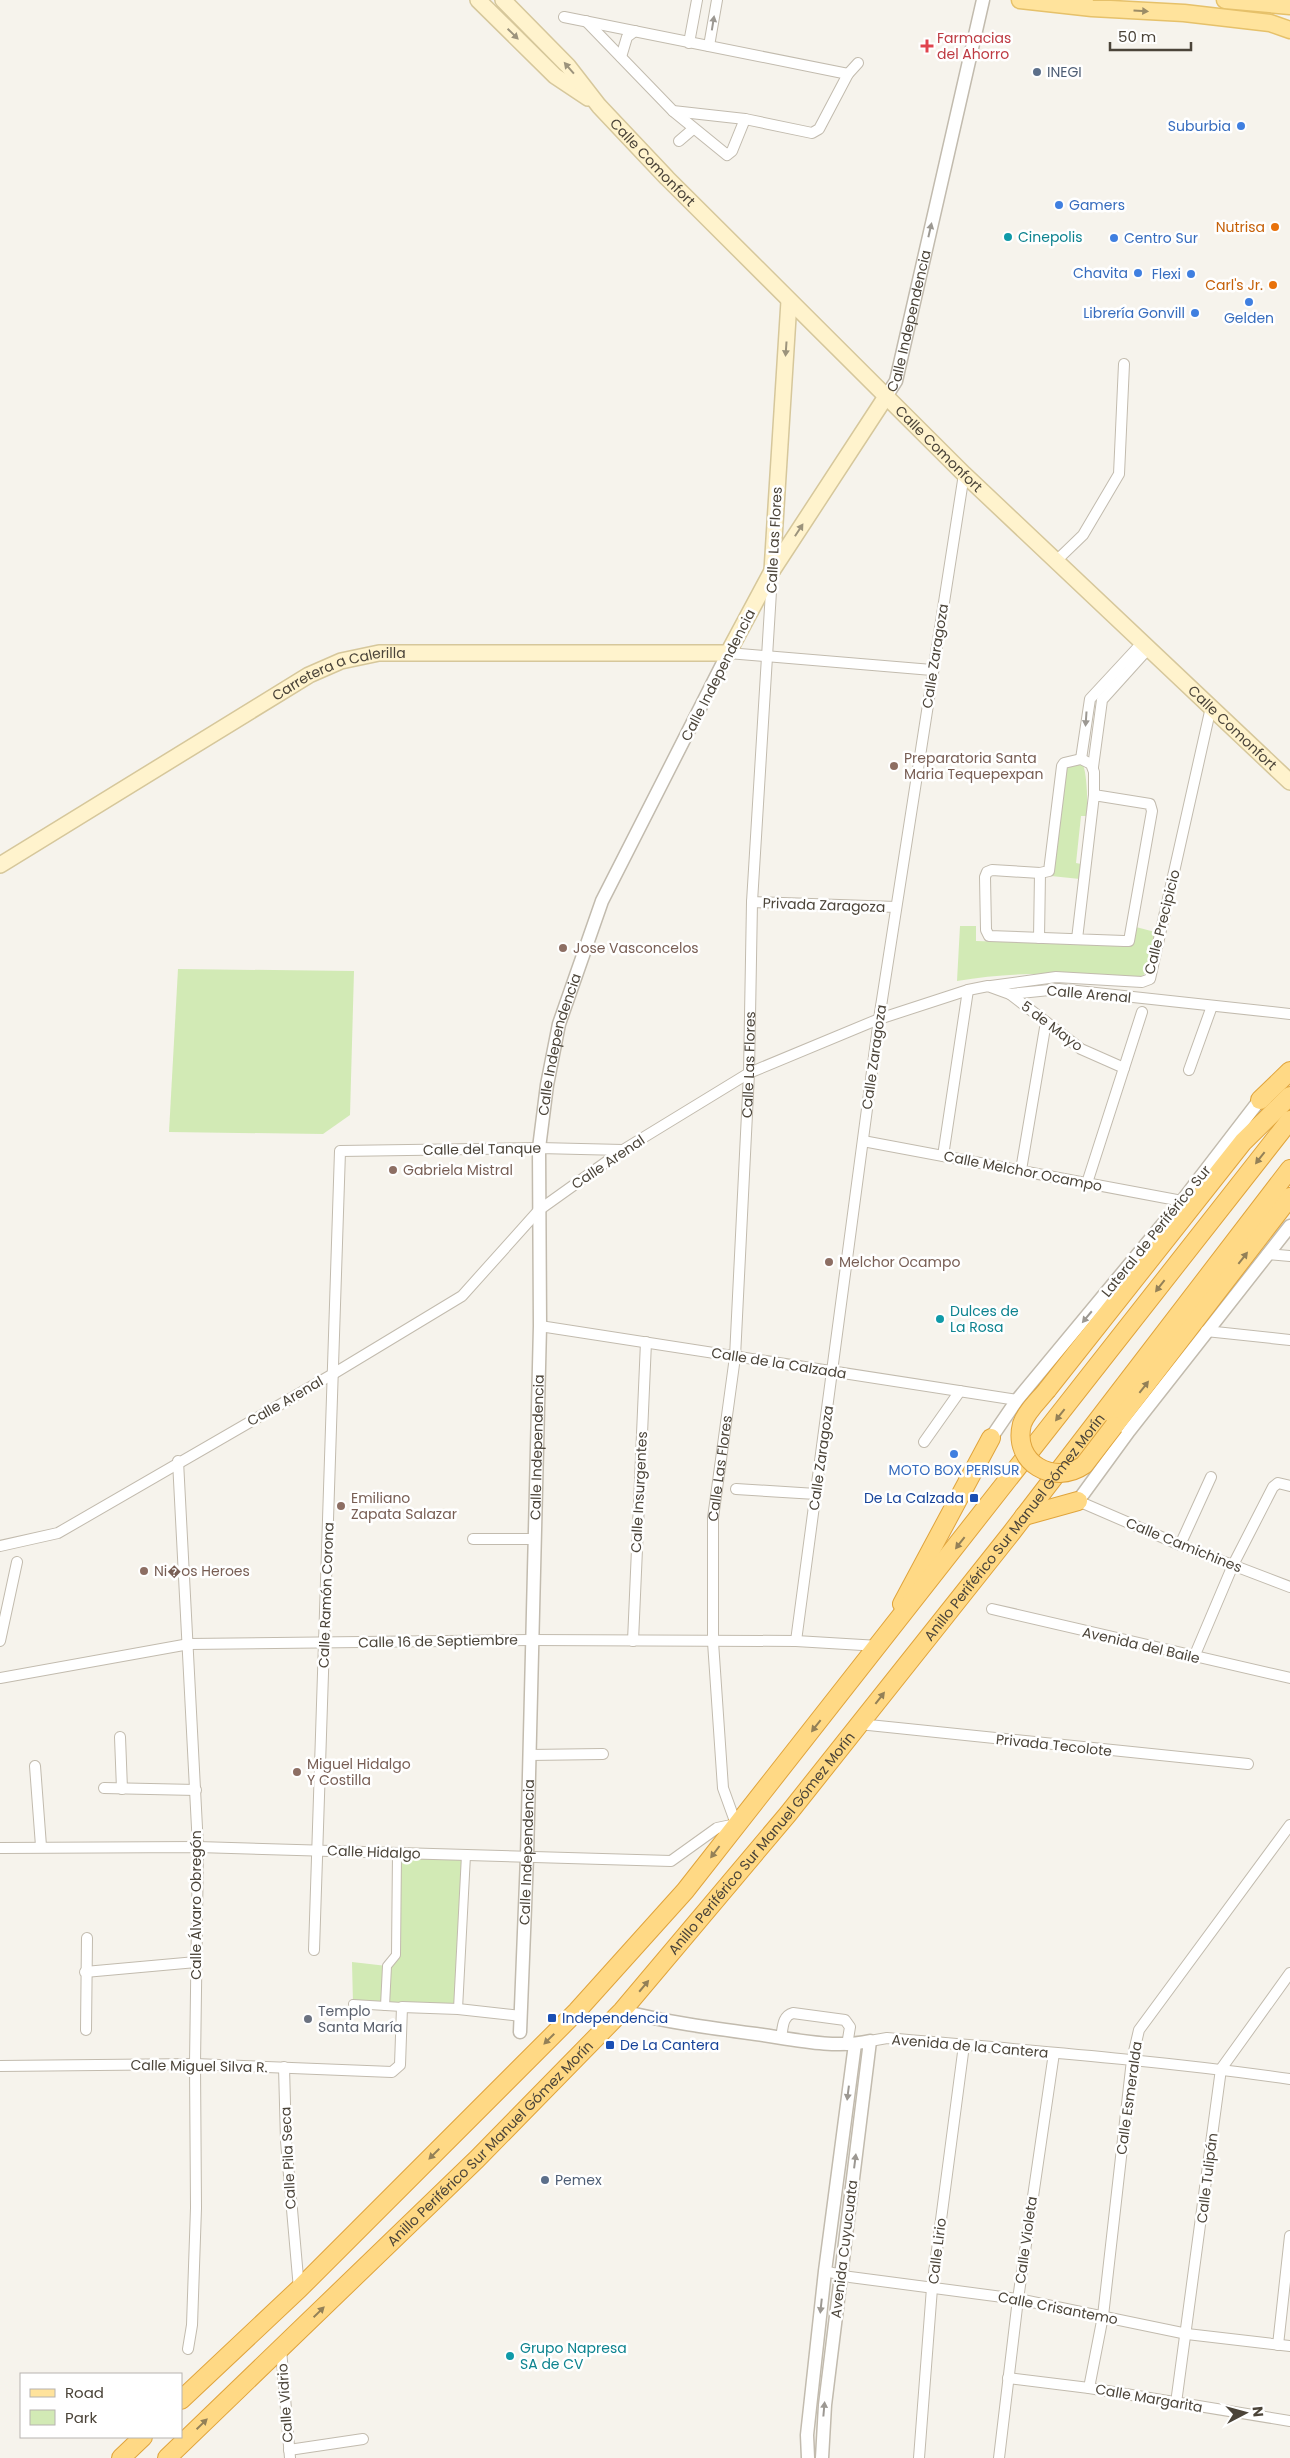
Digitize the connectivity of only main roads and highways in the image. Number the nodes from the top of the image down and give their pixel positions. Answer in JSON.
{"nodes":[{"id":1,"x":478,"y":0,"type":"edge"},
{"id":2,"x":503,"y":0,"type":"edge"},
{"id":3,"x":1020,"y":0,"type":"edge"},
{"id":4,"x":1225,"y":0,"type":"edge"},
{"id":5,"x":1290,"y":6,"type":"edge"},
{"id":6,"x":1290,"y":30,"type":"edge"},
{"id":7,"x":599,"y":106,"type":"junction"},
{"id":8,"x":789,"y":301,"type":"junction"},
{"id":9,"x":887,"y":395,"type":"junction"},
{"id":10,"x":772,"y":571,"type":"junction"},
{"id":11,"x":728,"y":653,"type":"joint"},
{"id":12,"x":1290,"y":782,"type":"edge"},
{"id":13,"x":0,"y":865,"type":"edge"},
{"id":14,"x":1290,"y":1071,"type":"edge"},
{"id":15,"x":1290,"y":1096,"type":"edge"},
{"id":16,"x":1260,"y":1100,"type":"road end"},
{"id":17,"x":1290,"y":1120,"type":"edge"},
{"id":18,"x":1290,"y":1170,"type":"edge"},
{"id":19,"x":1290,"y":1197,"type":"edge"},
{"id":20,"x":991,"y":1438,"type":"road end"},
{"id":21,"x":1078,"y":1501,"type":"road end"},
{"id":22,"x":1024,"y":1516,"type":"junction"},
{"id":23,"x":879,"y":1646,"type":"junction"},
{"id":24,"x":182,"y":2399,"type":"edge"},
{"id":25,"x":142,"y":2438,"type":"edge"},
{"id":26,"x":121,"y":2458,"type":"edge"},
{"id":27,"x":167,"y":2458,"type":"edge"}],
"edges":[{"from":1,"to":7,"type":"main road","name":"Calle Comonfort","one_way":true},
{"from":7,"to":2,"type":"main road","name":"Calle Comonfort","one_way":true},
{"from":3,"to":6,"type":"main road","one_way":true},
{"from":4,"to":5,"type":"main road"},
{"from":7,"to":8,"type":"main road","name":"Calle Comonfort"},
{"from":8,"to":9,"type":"main road","name":"Calle Comonfort"},
{"from":8,"to":10,"type":"main road","name":"Calle Las Flores","one_way":true},
{"from":10,"to":9,"type":"main road","name":"Calle Independencia","one_way":true},
{"from":9,"to":12,"type":"main road","name":"Calle Comonfort"},
{"from":10,"to":11,"type":"main road","name":"Calle Independencia"},
{"from":11,"to":13,"type":"main road","name":"Carretera a Calerilla"},
{"from":14,"to":16,"type":"highway"},
{"from":15,"to":19,"type":"highway","one_way":true,"bridge":true},
{"from":17,"to":23,"type":"highway","one_way":true},
{"from":18,"to":22,"type":"highway","name":"Anillo Periférico Sur Manuel Gómez Morín"},
{"from":20,"to":23,"type":"highway"},
{"from":21,"to":22,"type":"highway"},
{"from":27,"to":22,"type":"highway","name":"Anillo Periférico Sur Manuel Gómez Morín","one_way":true},
{"from":23,"to":24,"type":"highway","one_way":true},
{"from":25,"to":26,"type":"highway"}]}
